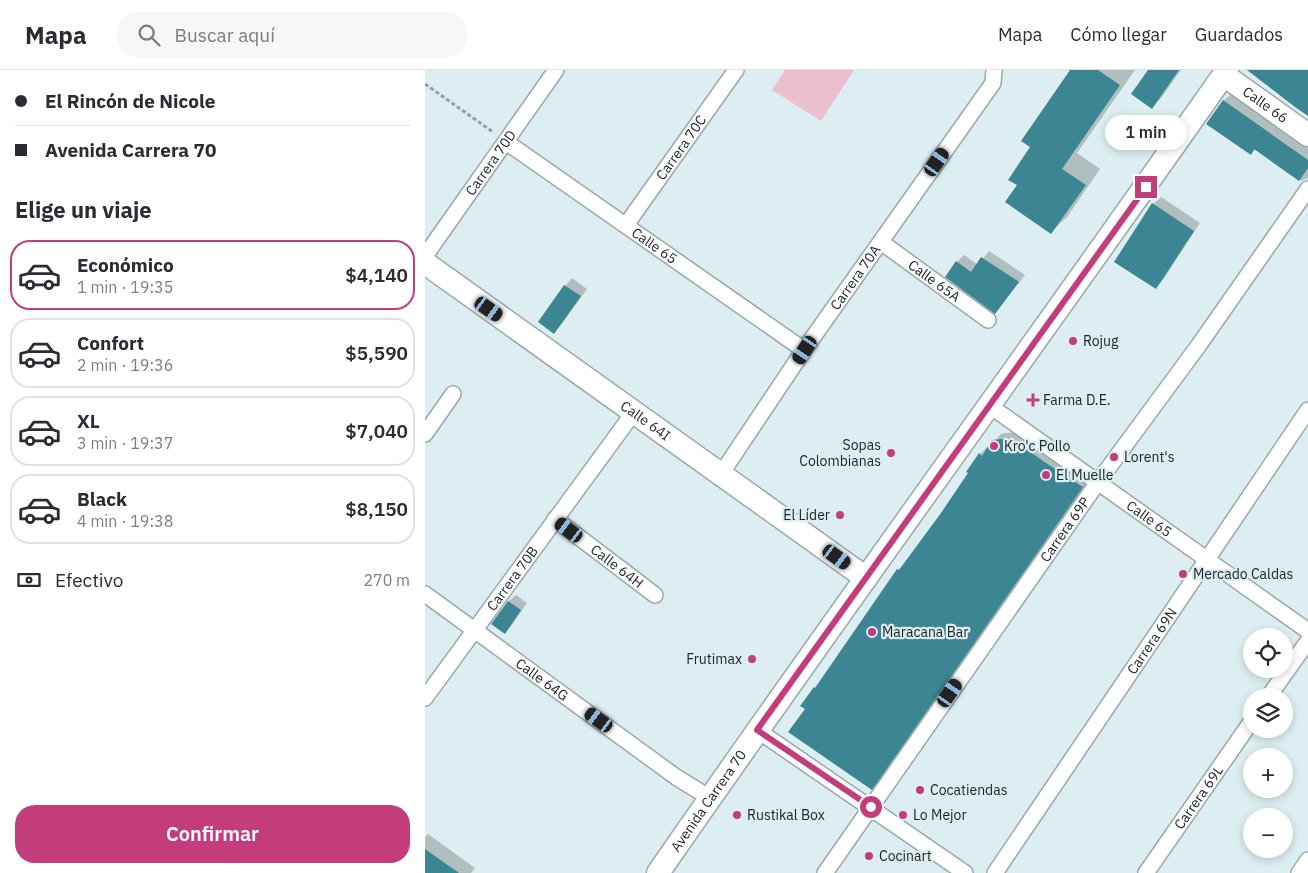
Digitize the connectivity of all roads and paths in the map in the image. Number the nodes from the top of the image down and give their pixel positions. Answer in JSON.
{"nodes":[{"id":1,"x":556,"y":70,"type":"edge"},
{"id":2,"x":736,"y":70,"type":"edge"},
{"id":3,"x":1226,"y":72,"type":"edge"},
{"id":4,"x":993,"y":77,"type":"edge"},
{"id":5,"x":425,"y":84,"type":"edge"},
{"id":6,"x":1308,"y":134,"type":"edge"},
{"id":7,"x":506,"y":142,"type":"junction"},
{"id":8,"x":1308,"y":189,"type":"edge"},
{"id":9,"x":626,"y":225,"type":"junction"},
{"id":10,"x":881,"y":242,"type":"junction"},
{"id":11,"x":425,"y":256,"type":"edge"},
{"id":12,"x":425,"y":263,"type":"edge"},
{"id":13,"x":988,"y":320,"type":"dead end"},
{"id":14,"x":805,"y":350,"type":"junction"},
{"id":15,"x":453,"y":394,"type":"dead end"},
{"id":16,"x":990,"y":406,"type":"junction"},
{"id":17,"x":1308,"y":410,"type":"edge"},
{"id":18,"x":634,"y":412,"type":"junction"},
{"id":19,"x":425,"y":434,"type":"edge"},
{"id":20,"x":721,"y":474,"type":"junction"},
{"id":21,"x":1098,"y":482,"type":"junction"},
{"id":22,"x":555,"y":520,"type":"junction"},
{"id":23,"x":1207,"y":559,"type":"junction"},
{"id":24,"x":866,"y":578,"type":"junction"},
{"id":25,"x":425,"y":594,"type":"edge"},
{"id":26,"x":655,"y":595,"type":"dead end"},
{"id":27,"x":475,"y":629,"type":"junction"},
{"id":28,"x":1308,"y":632,"type":"edge"},
{"id":29,"x":1308,"y":641,"type":"edge"},
{"id":30,"x":1275,"y":688,"type":"edge"},
{"id":31,"x":425,"y":698,"type":"edge"},
{"id":32,"x":757,"y":730,"type":"junction"},
{"id":33,"x":1243,"y":734,"type":"edge"},
{"id":34,"x":710,"y":798,"type":"junction"},
{"id":35,"x":871,"y":807,"type":"junction"},
{"id":36,"x":1308,"y":860,"type":"edge"},
{"id":37,"x":658,"y":873,"type":"edge"},
{"id":38,"x":825,"y":873,"type":"edge"},
{"id":39,"x":965,"y":873,"type":"edge"},
{"id":40,"x":995,"y":873,"type":"edge"},
{"id":41,"x":1146,"y":873,"type":"edge"},
{"id":42,"x":1299,"y":873,"type":"edge"}],
"edges":[{"from":1,"to":7,"type":"street","name":"Carrera 70D"},
{"from":2,"to":9,"type":"street","name":"Carrera 70C"},
{"from":3,"to":6,"type":"main road","name":"Calle 66"},
{"from":3,"to":16,"type":"main road","name":"Avenida Carrera 70"},
{"from":4,"to":10,"type":"street","name":"Carrera 70A"},
{"from":5,"to":7,"type":"path"},
{"from":7,"to":9,"type":"street","name":"Calle 65"},
{"from":7,"to":11,"type":"street","name":"Carrera 70D"},
{"from":8,"to":21,"type":"street","name":"Carrera 69P"},
{"from":9,"to":14,"type":"street","name":"Calle 65"},
{"from":10,"to":13,"type":"street","name":"Calle 65A"},
{"from":10,"to":14,"type":"street","name":"Carrera 70A"},
{"from":12,"to":18,"type":"main road","name":"Calle 64I"},
{"from":14,"to":20,"type":"street","name":"Carrera 70A"},
{"from":15,"to":19,"type":"street"},
{"from":16,"to":21,"type":"street","name":"Calle 65"},
{"from":16,"to":24,"type":"main road","name":"Avenida Carrera 70"},
{"from":17,"to":23,"type":"street","name":"Carrera 69N"},
{"from":18,"to":20,"type":"main road","name":"Calle 64I"},
{"from":18,"to":22,"type":"street","name":"Carrera 70B"},
{"from":20,"to":24,"type":"main road","name":"Calle 64I"},
{"from":21,"to":23,"type":"street","name":"Calle 65"},
{"from":21,"to":35,"type":"street","name":"Carrera 69P"},
{"from":22,"to":26,"type":"street","name":"Calle 64H"},
{"from":22,"to":27,"type":"street","name":"Carrera 70B"},
{"from":23,"to":28,"type":"street","name":"Calle 65"},
{"from":23,"to":40,"type":"street","name":"Carrera 69N"},
{"from":24,"to":32,"type":"main road","name":"Avenida Carrera 70"},
{"from":25,"to":27,"type":"street","name":"Calle 64G"},
{"from":27,"to":31,"type":"street","name":"Carrera 70B"},
{"from":27,"to":34,"type":"street","name":"Calle 64G"},
{"from":29,"to":30,"type":"street"},
{"from":32,"to":34,"type":"main road","name":"Avenida Carrera 70"},
{"from":32,"to":35,"type":"street"},
{"from":33,"to":41,"type":"street","name":"Carrera 69L"},
{"from":34,"to":37,"type":"main road","name":"Avenida Carrera 70"},
{"from":35,"to":38,"type":"street","name":"Carrera 69P"},
{"from":35,"to":39,"type":"street"},
{"from":36,"to":42,"type":"street"}]}
